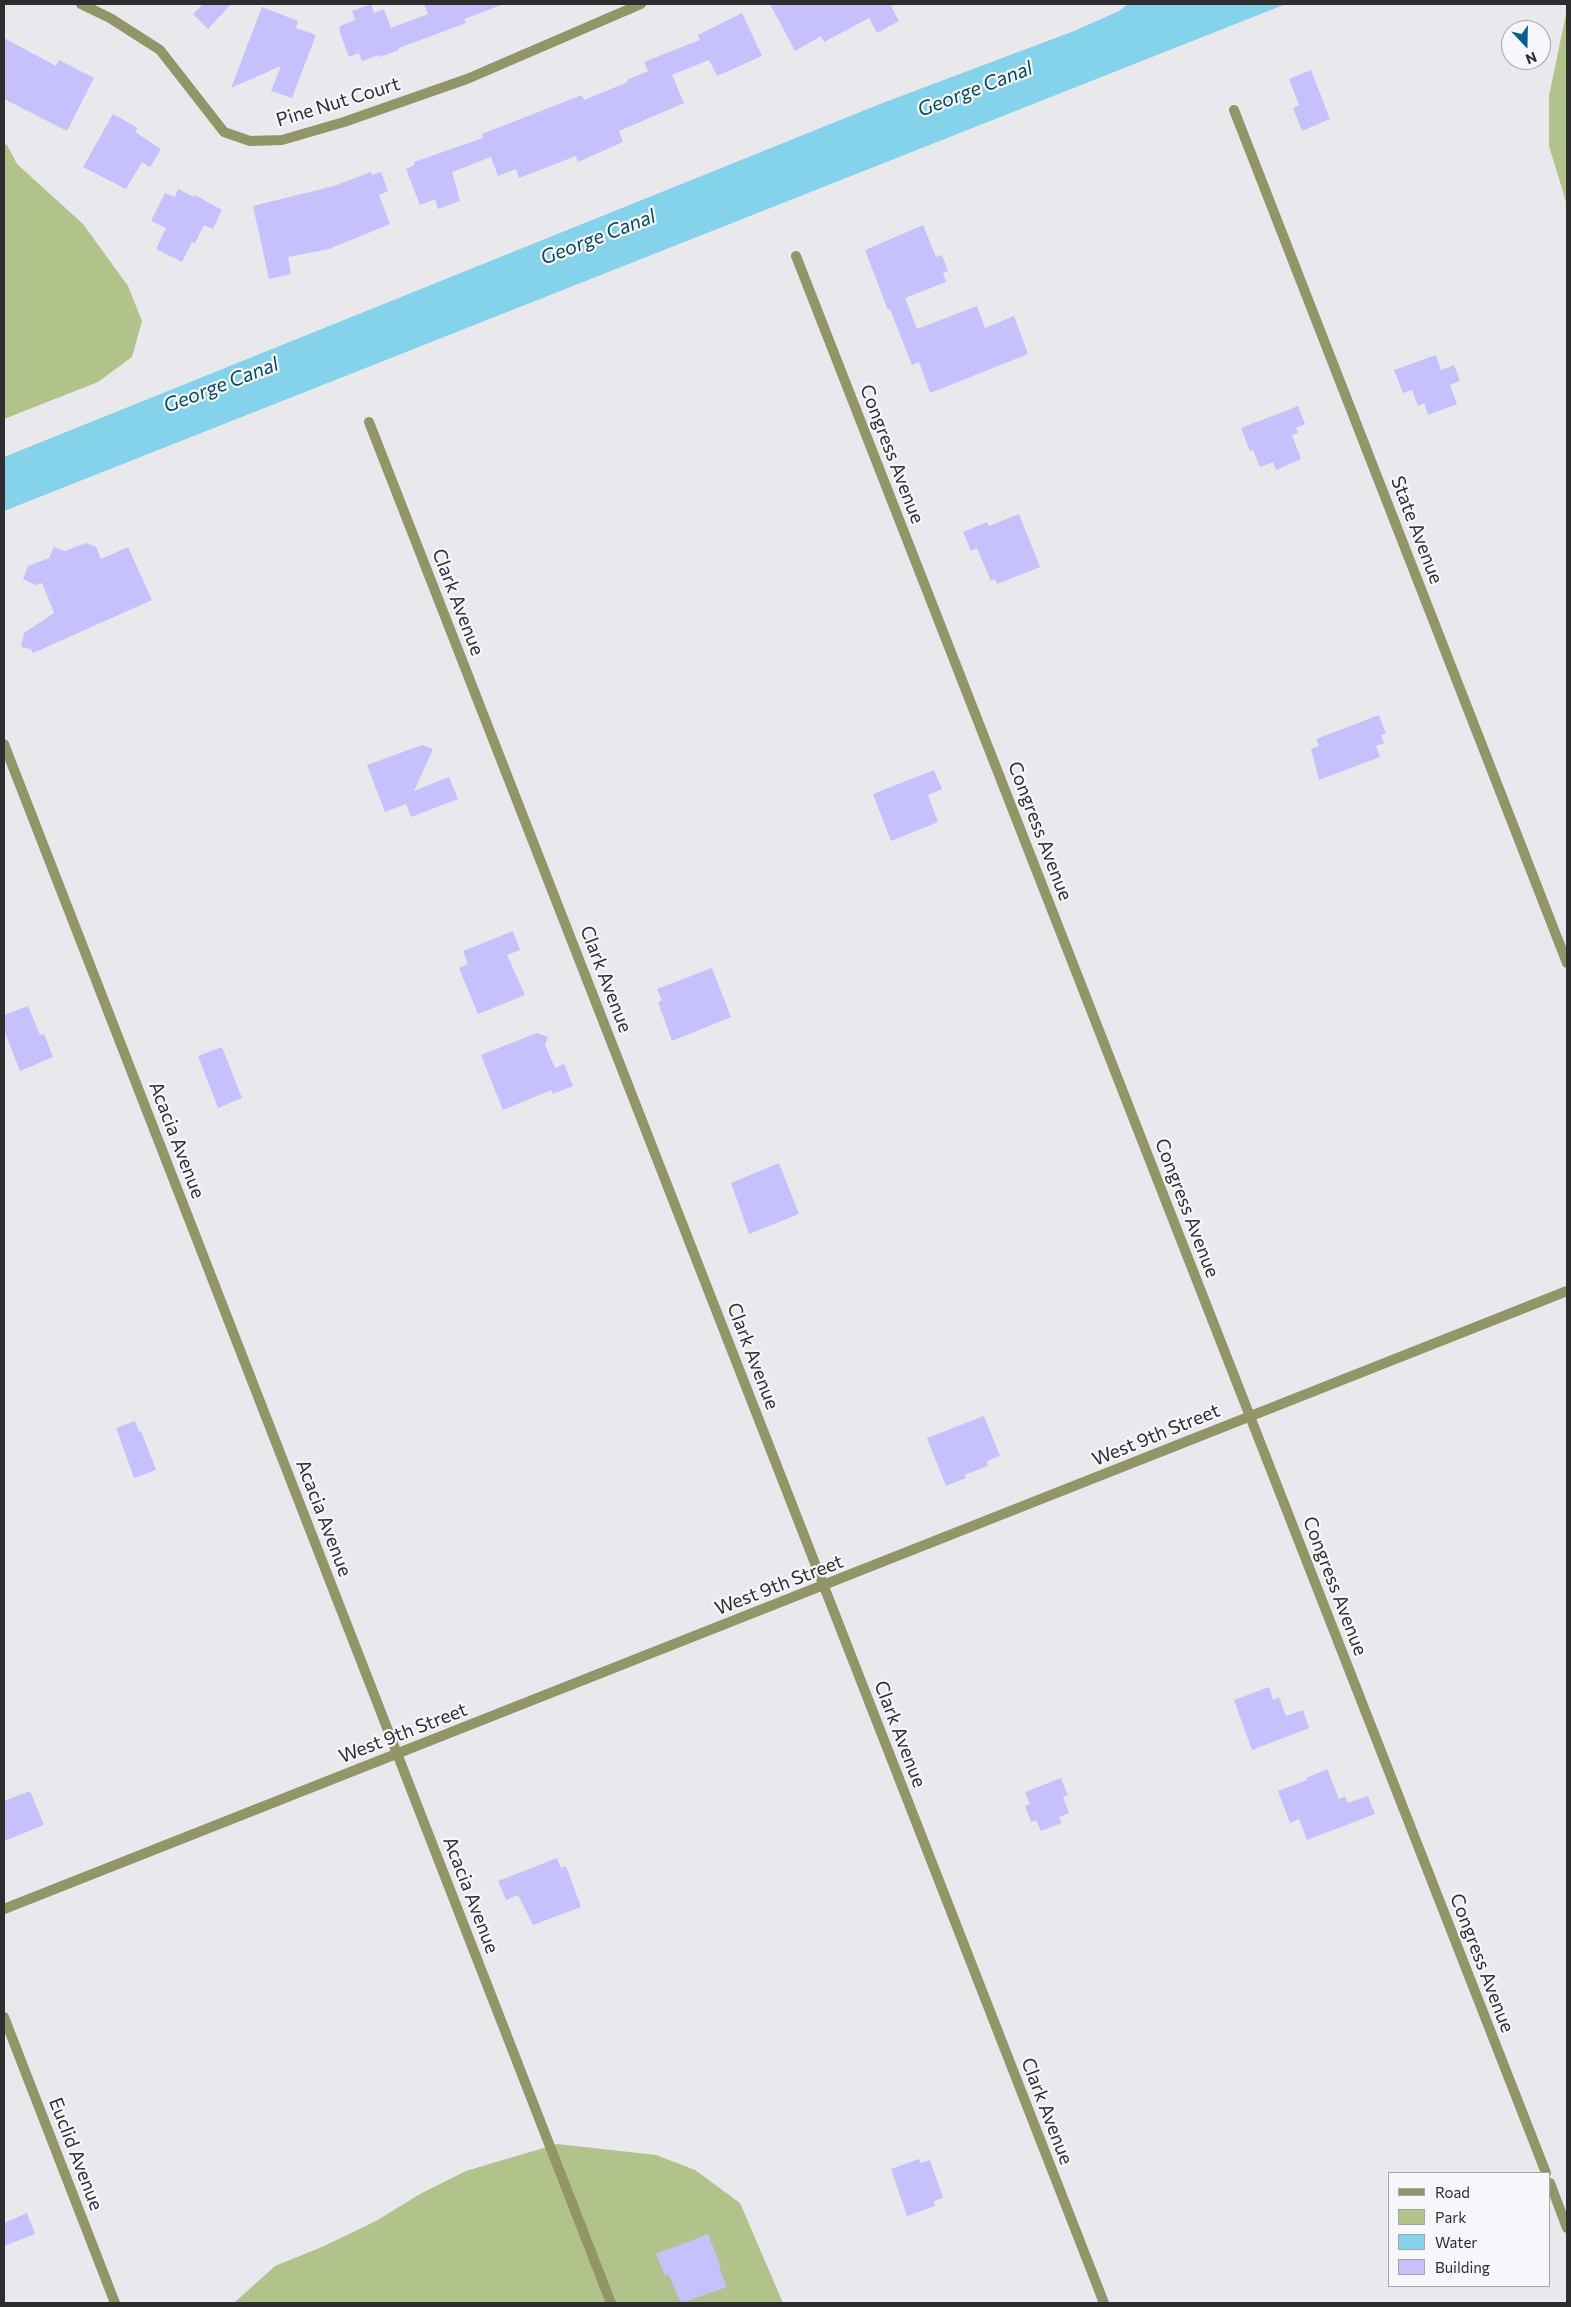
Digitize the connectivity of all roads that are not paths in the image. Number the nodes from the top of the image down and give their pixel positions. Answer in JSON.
{"nodes":[{"id":1,"x":81,"y":4,"type":"edge"},
{"id":2,"x":641,"y":4,"type":"edge"},
{"id":3,"x":1234,"y":110,"type":"dead end"},
{"id":4,"x":796,"y":256,"type":"dead end"},
{"id":5,"x":369,"y":422,"type":"dead end"},
{"id":6,"x":4,"y":744,"type":"edge"},
{"id":7,"x":1567,"y":963,"type":"edge"},
{"id":8,"x":1567,"y":1291,"type":"edge"},
{"id":9,"x":1250,"y":1416,"type":"junction"},
{"id":10,"x":824,"y":1586,"type":"junction"},
{"id":11,"x":397,"y":1754,"type":"junction"},
{"id":12,"x":4,"y":1909,"type":"edge"},
{"id":13,"x":4,"y":2017,"type":"edge"},
{"id":14,"x":1546,"y":2172,"type":"edge"},
{"id":15,"x":1551,"y":2186,"type":"edge"},
{"id":16,"x":1567,"y":2228,"type":"edge"},
{"id":17,"x":115,"y":2303,"type":"edge"},
{"id":18,"x":611,"y":2303,"type":"edge"},
{"id":19,"x":1104,"y":2303,"type":"edge"}],
"edges":[{"from":1,"to":2,"type":"street","name":"Pine Nut Court"},
{"from":3,"to":7,"type":"street","name":"State Avenue"},
{"from":4,"to":9,"type":"street","name":"Congress Avenue"},
{"from":5,"to":10,"type":"street","name":"Clark Avenue"},
{"from":6,"to":11,"type":"street","name":"Acacia Avenue"},
{"from":8,"to":9,"type":"street","name":"West 9th Street"},
{"from":9,"to":10,"type":"street","name":"West 9th Street"},
{"from":9,"to":14,"type":"street","name":"Congress Avenue"},
{"from":10,"to":11,"type":"street","name":"West 9th Street"},
{"from":10,"to":19,"type":"street","name":"Clark Avenue"},
{"from":11,"to":12,"type":"street","name":"West 9th Street"},
{"from":11,"to":18,"type":"street","name":"Acacia Avenue"},
{"from":13,"to":17,"type":"street","name":"Euclid Avenue"},
{"from":15,"to":16,"type":"street"}]}
